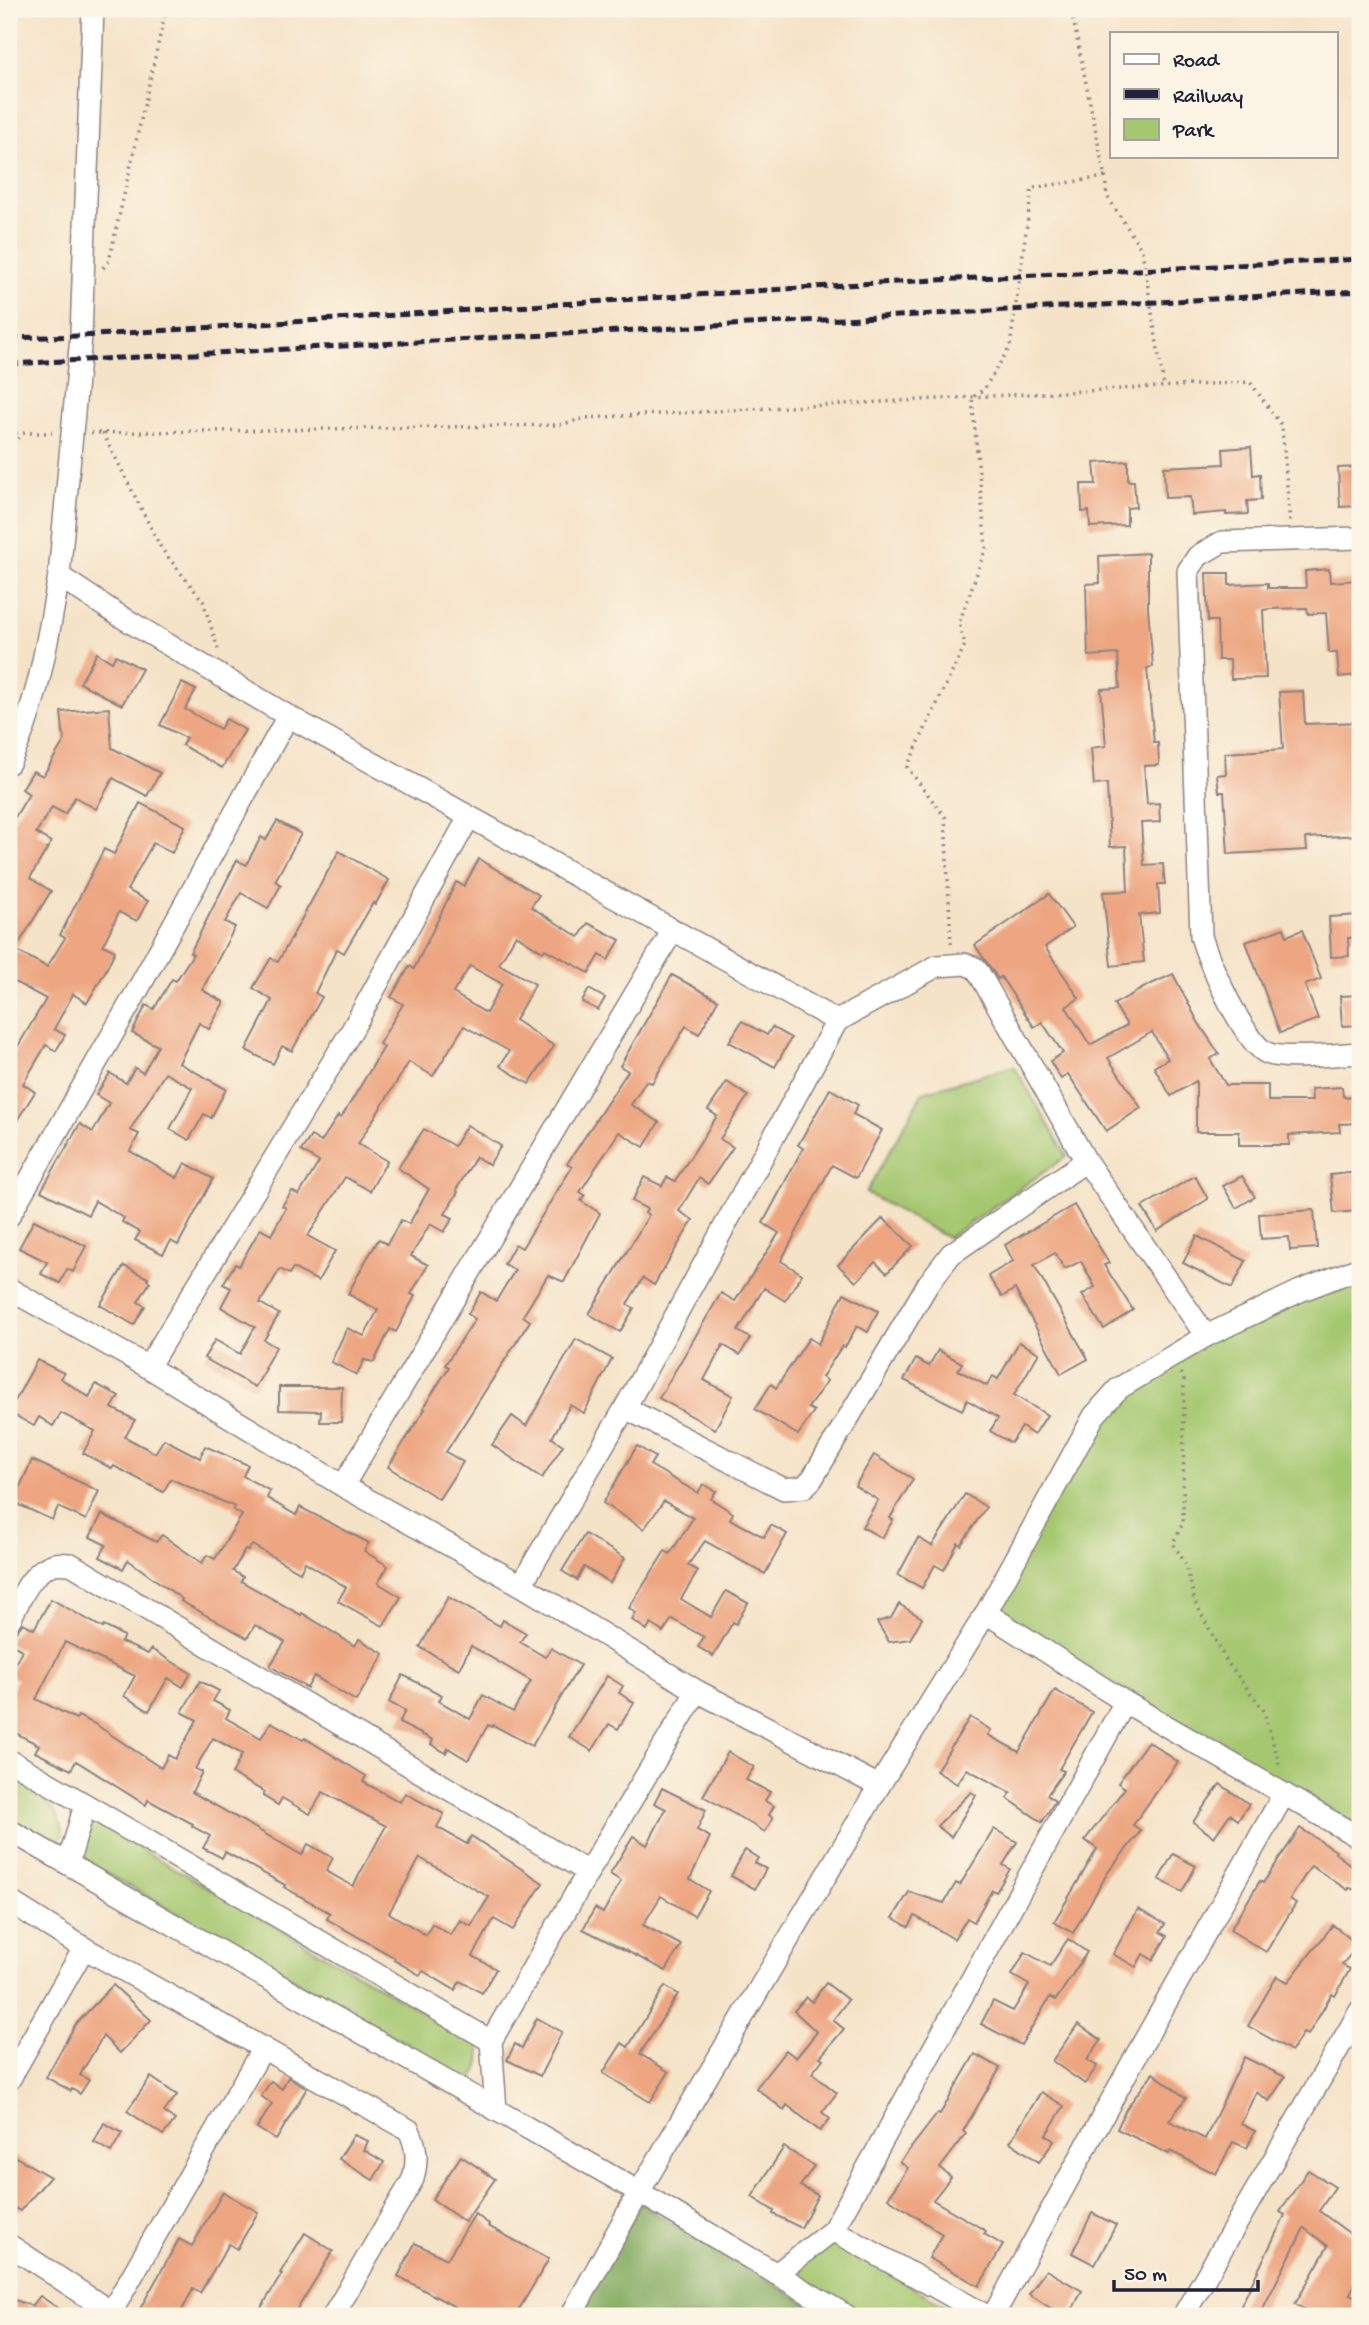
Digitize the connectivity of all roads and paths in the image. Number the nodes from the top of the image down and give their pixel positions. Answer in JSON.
{"nodes":[{"id":1,"x":93,"y":9,"type":"edge"},
{"id":2,"x":166,"y":9,"type":"edge"},
{"id":3,"x":1071,"y":9,"type":"edge"},
{"id":4,"x":1105,"y":177,"type":"junction"},
{"id":5,"x":82,"y":294,"type":"junction"},
{"id":6,"x":1164,"y":387,"type":"junction"},
{"id":7,"x":972,"y":398,"type":"junction"},
{"id":8,"x":9,"y":433,"type":"edge"},
{"id":9,"x":21,"y":433,"type":"junction"},
{"id":10,"x":72,"y":433,"type":"junction"},
{"id":11,"x":103,"y":433,"type":"junction"},
{"id":12,"x":9,"y":450,"type":"edge"},
{"id":13,"x":1360,"y":538,"type":"edge"},
{"id":14,"x":1291,"y":540,"type":"junction"},
{"id":15,"x":60,"y":576,"type":"junction"},
{"id":16,"x":229,"y":680,"type":"junction"},
{"id":17,"x":288,"y":716,"type":"junction"},
{"id":18,"x":9,"y":763,"type":"edge"},
{"id":19,"x":469,"y":817,"type":"junction"},
{"id":20,"x":673,"y":930,"type":"junction"},
{"id":21,"x":952,"y":964,"type":"junction"},
{"id":22,"x":837,"y":1021,"type":"junction"},
{"id":23,"x":1360,"y":1054,"type":"edge"},
{"id":24,"x":1086,"y":1161,"type":"junction"},
{"id":25,"x":9,"y":1216,"type":"edge"},
{"id":26,"x":1360,"y":1268,"type":"edge"},
{"id":27,"x":9,"y":1289,"type":"edge"},
{"id":28,"x":1206,"y":1336,"type":"junction"},
{"id":29,"x":1171,"y":1357,"type":"junction"},
{"id":30,"x":148,"y":1367,"type":"junction"},
{"id":31,"x":625,"y":1408,"type":"junction"},
{"id":32,"x":343,"y":1486,"type":"junction"},
{"id":33,"x":521,"y":1585,"type":"junction"},
{"id":34,"x":986,"y":1613,"type":"junction"},
{"id":35,"x":9,"y":1621,"type":"edge"},
{"id":36,"x":697,"y":1691,"type":"junction"},
{"id":37,"x":1125,"y":1702,"type":"junction"},
{"id":38,"x":9,"y":1760,"type":"edge"},
{"id":39,"x":879,"y":1786,"type":"junction"},
{"id":40,"x":1279,"y":1791,"type":"junction"},
{"id":41,"x":85,"y":1805,"type":"junction"},
{"id":42,"x":9,"y":1830,"type":"edge"},
{"id":43,"x":1360,"y":1838,"type":"edge"},
{"id":44,"x":68,"y":1864,"type":"junction"},
{"id":45,"x":588,"y":1872,"type":"junction"},
{"id":46,"x":9,"y":1901,"type":"edge"},
{"id":47,"x":83,"y":1948,"type":"junction"},
{"id":48,"x":1360,"y":2011,"type":"edge"},
{"id":49,"x":491,"y":2041,"type":"junction"},
{"id":50,"x":263,"y":2048,"type":"junction"},
{"id":51,"x":9,"y":2080,"type":"edge"},
{"id":52,"x":496,"y":2110,"type":"junction"},
{"id":53,"x":639,"y":2192,"type":"junction"},
{"id":54,"x":833,"y":2231,"type":"junction"},
{"id":55,"x":9,"y":2245,"type":"edge"},
{"id":56,"x":776,"y":2274,"type":"junction"},
{"id":57,"x":110,"y":2314,"type":"edge"},
{"id":58,"x":333,"y":2316,"type":"edge"},
{"id":59,"x":571,"y":2316,"type":"edge"},
{"id":60,"x":847,"y":2316,"type":"edge"},
{"id":61,"x":987,"y":2316,"type":"edge"},
{"id":62,"x":993,"y":2316,"type":"edge"},
{"id":63,"x":1183,"y":2316,"type":"edge"}],
"edges":[{"from":1,"to":5,"type":"street"},
{"from":2,"to":5,"type":"path"},
{"from":3,"to":4,"type":"path"},
{"from":4,"to":6,"type":"path"},
{"from":4,"to":7,"type":"path"},
{"from":5,"to":10,"type":"street"},
{"from":6,"to":7,"type":"path"},
{"from":6,"to":14,"type":"path"},
{"from":7,"to":11,"type":"path"},
{"from":7,"to":21,"type":"path"},
{"from":8,"to":9,"type":"path"},
{"from":9,"to":10,"type":"path"},
{"from":9,"to":12,"type":"path"},
{"from":10,"to":11,"type":"path"},
{"from":10,"to":15,"type":"street"},
{"from":11,"to":16,"type":"path"},
{"from":13,"to":14,"type":"street"},
{"from":14,"to":23,"type":"street"},
{"from":15,"to":16,"type":"street"},
{"from":15,"to":18,"type":"street"},
{"from":16,"to":17,"type":"street"},
{"from":17,"to":19,"type":"street"},
{"from":17,"to":25,"type":"street"},
{"from":19,"to":20,"type":"street"},
{"from":19,"to":30,"type":"street"},
{"from":20,"to":22,"type":"street"},
{"from":20,"to":32,"type":"street"},
{"from":21,"to":22,"type":"street"},
{"from":21,"to":24,"type":"street"},
{"from":22,"to":31,"type":"street"},
{"from":24,"to":28,"type":"street"},
{"from":24,"to":31,"type":"street"},
{"from":26,"to":28,"type":"street"},
{"from":27,"to":30,"type":"street"},
{"from":28,"to":29,"type":"street"},
{"from":29,"to":34,"type":"street"},
{"from":29,"to":40,"type":"path"},
{"from":30,"to":32,"type":"street"},
{"from":31,"to":33,"type":"street"},
{"from":32,"to":33,"type":"street"},
{"from":33,"to":36,"type":"street"},
{"from":34,"to":37,"type":"street"},
{"from":34,"to":39,"type":"street"},
{"from":35,"to":45,"type":"street"},
{"from":36,"to":39,"type":"street"},
{"from":36,"to":45,"type":"street"},
{"from":37,"to":40,"type":"street"},
{"from":37,"to":54,"type":"street"},
{"from":38,"to":41,"type":"street"},
{"from":39,"to":53,"type":"street"},
{"from":40,"to":43,"type":"street"},
{"from":40,"to":62,"type":"street"},
{"from":41,"to":44,"type":"street"},
{"from":41,"to":49,"type":"street"},
{"from":42,"to":44,"type":"street"},
{"from":44,"to":52,"type":"street"},
{"from":45,"to":49,"type":"street"},
{"from":46,"to":47,"type":"street"},
{"from":47,"to":50,"type":"street"},
{"from":47,"to":51,"type":"street"},
{"from":48,"to":63,"type":"street"},
{"from":49,"to":52,"type":"street"},
{"from":50,"to":57,"type":"street"},
{"from":50,"to":58,"type":"street"},
{"from":52,"to":53,"type":"street"},
{"from":53,"to":56,"type":"street"},
{"from":53,"to":59,"type":"street"},
{"from":54,"to":56,"type":"street"},
{"from":54,"to":61,"type":"street"},
{"from":55,"to":57,"type":"street"},
{"from":56,"to":60,"type":"street"}]}
